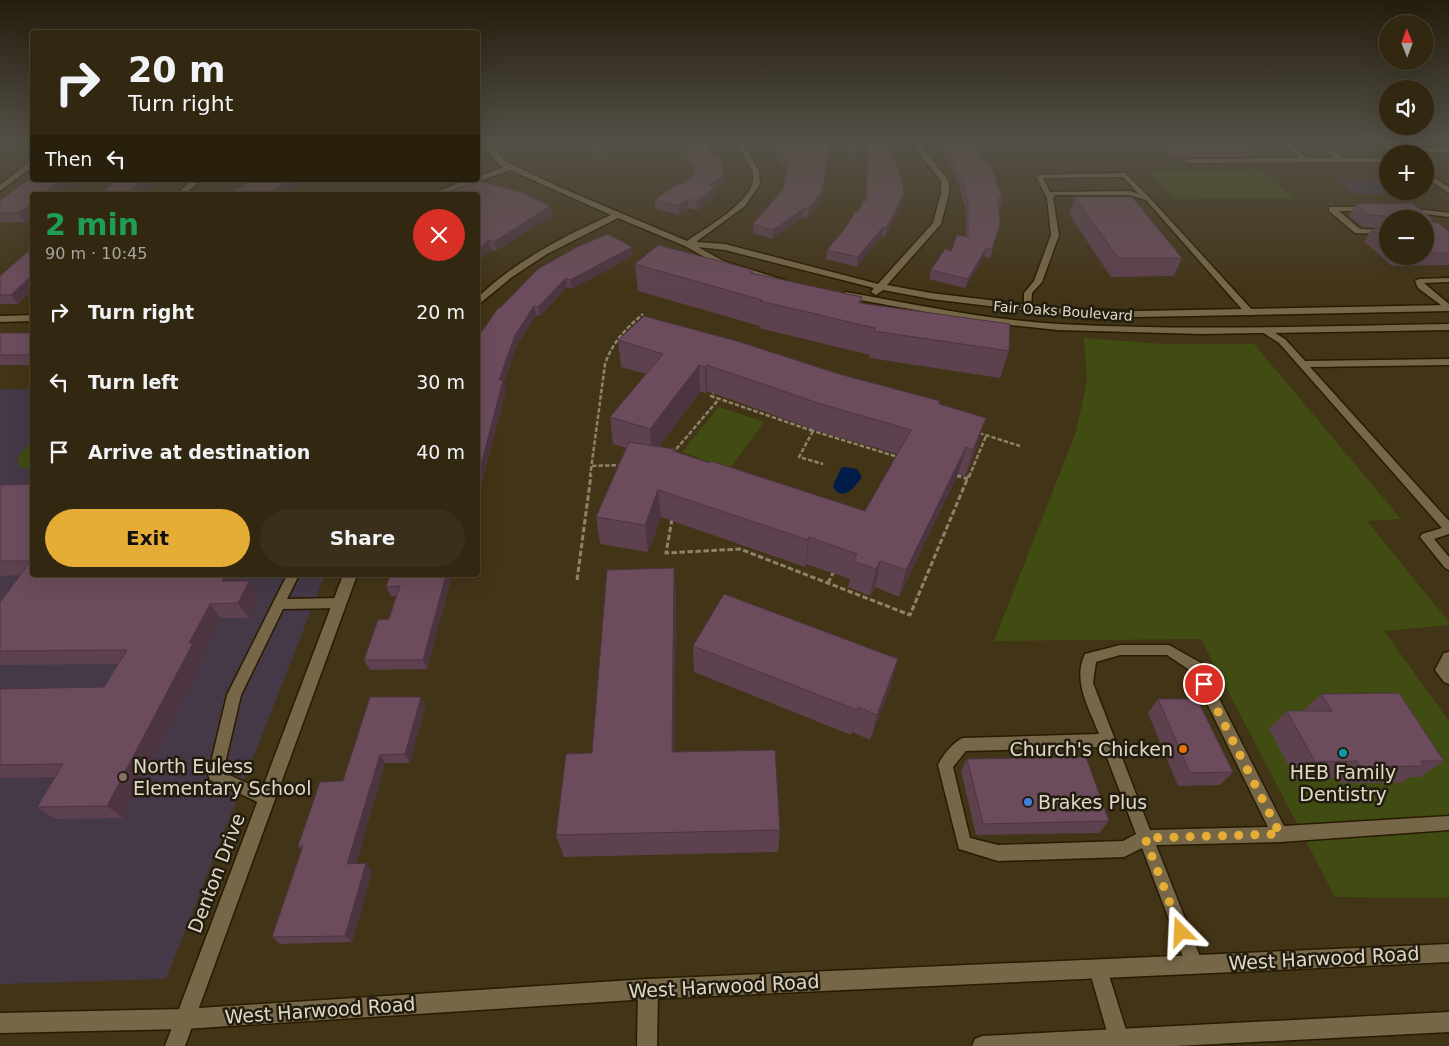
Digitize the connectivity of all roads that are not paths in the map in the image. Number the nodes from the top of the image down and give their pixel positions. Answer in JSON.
{"nodes":[{"id":1,"x":561,"y":190,"type":"edge"},
{"id":2,"x":754,"y":190,"type":"edge"},
{"id":3,"x":945,"y":190,"type":"edge"},
{"id":4,"x":1046,"y":190,"type":"edge"},
{"id":5,"x":1139,"y":190,"type":"edge"},
{"id":6,"x":1050,"y":198,"type":"junction"},
{"id":7,"x":1148,"y":199,"type":"junction"},
{"id":8,"x":1379,"y":209,"type":"edge"},
{"id":9,"x":1434,"y":213,"type":"edge"},
{"id":10,"x":618,"y":215,"type":"junction"},
{"id":11,"x":1449,"y":215,"type":"edge"},
{"id":12,"x":1379,"y":232,"type":"edge"},
{"id":13,"x":688,"y":244,"type":"junction"},
{"id":14,"x":1449,"y":280,"type":"edge"},
{"id":15,"x":792,"y":283,"type":"edge"},
{"id":16,"x":880,"y":288,"type":"junction"},
{"id":17,"x":835,"y":292,"type":"edge"},
{"id":18,"x":480,"y":300,"type":"edge"},
{"id":19,"x":869,"y":300,"type":"junction"},
{"id":20,"x":1027,"y":308,"type":"junction"},
{"id":21,"x":1449,"y":308,"type":"edge"},
{"id":22,"x":1055,"y":311,"type":"junction"},
{"id":23,"x":1250,"y":313,"type":"junction"},
{"id":24,"x":30,"y":318,"type":"edge"},
{"id":25,"x":0,"y":319,"type":"edge"},
{"id":26,"x":1058,"y":327,"type":"junction"},
{"id":27,"x":1449,"y":327,"type":"edge"},
{"id":28,"x":1265,"y":330,"type":"junction"},
{"id":29,"x":1449,"y":362,"type":"edge"},
{"id":30,"x":1303,"y":364,"type":"junction"},
{"id":31,"x":1449,"y":529,"type":"edge"},
{"id":32,"x":1449,"y":565,"type":"edge"},
{"id":33,"x":292,"y":577,"type":"edge"},
{"id":34,"x":349,"y":577,"type":"edge"},
{"id":35,"x":340,"y":603,"type":"junction"},
{"id":36,"x":278,"y":604,"type":"junction"},
{"id":37,"x":1449,"y":657,"type":"edge"},
{"id":38,"x":1449,"y":678,"type":"edge"},
{"id":39,"x":1108,"y":740,"type":"junction"},
{"id":40,"x":266,"y":799,"type":"junction"},
{"id":41,"x":1449,"y":824,"type":"edge"},
{"id":42,"x":1280,"y":834,"type":"junction"},
{"id":43,"x":1145,"y":838,"type":"junction"},
{"id":44,"x":1449,"y":953,"type":"edge"},
{"id":45,"x":1194,"y":964,"type":"junction"},
{"id":46,"x":1098,"y":968,"type":"junction"},
{"id":47,"x":648,"y":989,"type":"junction"},
{"id":48,"x":184,"y":1019,"type":"junction"},
{"id":49,"x":1449,"y":1022,"type":"edge"},
{"id":50,"x":0,"y":1023,"type":"edge"},
{"id":51,"x":1120,"y":1043,"type":"edge"},
{"id":52,"x":175,"y":1046,"type":"edge"},
{"id":53,"x":647,"y":1046,"type":"edge"},
{"id":54,"x":982,"y":1046,"type":"edge"}],
"edges":[{"from":1,"to":10,"type":"street","name":"Fair Oaks Boulevard"},
{"from":2,"to":13,"type":"street"},
{"from":3,"to":16,"type":"street"},
{"from":4,"to":6,"type":"lane"},
{"from":5,"to":7,"type":"lane"},
{"from":6,"to":7,"type":"lane"},
{"from":6,"to":20,"type":"lane"},
{"from":7,"to":23,"type":"lane"},
{"from":8,"to":12,"type":"lane"},
{"from":9,"to":11,"type":"lane"},
{"from":10,"to":13,"type":"street","name":"Fair Oaks Boulevard"},
{"from":10,"to":18,"type":"street"},
{"from":13,"to":15,"type":"street","name":"Fair Oaks Boulevard"},
{"from":13,"to":16,"type":"street","name":"Fair Oaks Boulevard"},
{"from":14,"to":21,"type":"lane"},
{"from":16,"to":19,"type":"street"},
{"from":16,"to":20,"type":"street","name":"Fair Oaks Boulevard"},
{"from":17,"to":19,"type":"street","name":"Fair Oaks Boulevard"},
{"from":19,"to":26,"type":"street","name":"Fair Oaks Boulevard"},
{"from":20,"to":22,"type":"street","name":"Fair Oaks Boulevard"},
{"from":21,"to":23,"type":"street","name":"Fair Oaks Boulevard"},
{"from":22,"to":23,"type":"street","name":"Fair Oaks Boulevard"},
{"from":22,"to":26,"type":"street"},
{"from":23,"to":28,"type":"street"},
{"from":24,"to":25,"type":"street"},
{"from":26,"to":28,"type":"street","name":"Fair Oaks Boulevard"},
{"from":27,"to":28,"type":"street","name":"Fair Oaks Boulevard"},
{"from":28,"to":30,"type":"lane"},
{"from":29,"to":30,"type":"lane"},
{"from":30,"to":31,"type":"lane"},
{"from":31,"to":32,"type":"lane"},
{"from":33,"to":36,"type":"lane"},
{"from":34,"to":35,"type":"street","name":"Denton Drive"},
{"from":35,"to":36,"type":"lane"},
{"from":35,"to":40,"type":"street","name":"Denton Drive"},
{"from":36,"to":40,"type":"lane"},
{"from":37,"to":38,"type":"lane"},
{"from":39,"to":42,"type":"lane"},
{"from":39,"to":43,"type":"lane"},
{"from":39,"to":43,"type":"lane"},
{"from":40,"to":48,"type":"street","name":"Denton Drive"},
{"from":41,"to":42,"type":"lane"},
{"from":42,"to":43,"type":"lane"},
{"from":43,"to":45,"type":"lane"},
{"from":44,"to":45,"type":"street","name":"West Harwood Road"},
{"from":45,"to":46,"type":"street","name":"West Harwood Road"},
{"from":46,"to":47,"type":"street","name":"West Harwood Road"},
{"from":46,"to":51,"type":"street"},
{"from":47,"to":48,"type":"street","name":"West Harwood Road"},
{"from":47,"to":53,"type":"street"},
{"from":48,"to":50,"type":"street","name":"West Harwood Road"},
{"from":48,"to":52,"type":"street","name":"Denton Drive"},
{"from":49,"to":51,"type":"street"},
{"from":51,"to":54,"type":"street"}]}
